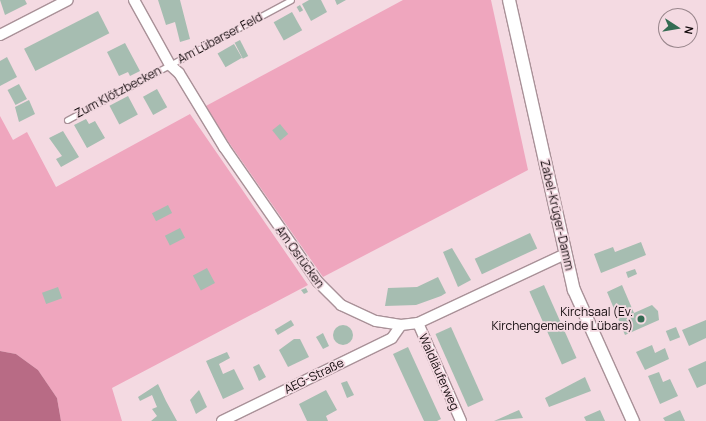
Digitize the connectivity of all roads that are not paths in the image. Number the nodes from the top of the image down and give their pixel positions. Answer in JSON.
{"nodes":[{"id":1,"x":68,"y":0,"type":"edge"},
{"id":2,"x":134,"y":0,"type":"edge"},
{"id":3,"x":291,"y":0,"type":"edge"},
{"id":4,"x":510,"y":0,"type":"edge"},
{"id":5,"x":0,"y":36,"type":"edge"},
{"id":6,"x":170,"y":65,"type":"junction"},
{"id":7,"x":67,"y":120,"type":"dead end"},
{"id":8,"x":565,"y":254,"type":"junction"},
{"id":9,"x":418,"y":323,"type":"junction"},
{"id":10,"x":401,"y":325,"type":"junction"},
{"id":11,"x":222,"y":421,"type":"edge"},
{"id":12,"x":461,"y":421,"type":"edge"},
{"id":13,"x":633,"y":421,"type":"edge"}],
"edges":[{"from":1,"to":5,"type":"street"},
{"from":2,"to":6,"type":"street","name":"Am Osrücken"},
{"from":3,"to":6,"type":"lane","name":"Am Lübarser Feld"},
{"from":4,"to":8,"type":"street","name":"Zabel-Krüger-Damm"},
{"from":6,"to":7,"type":"lane","name":"Zum Klötzbecken"},
{"from":6,"to":10,"type":"street","name":"Am Osrücken"},
{"from":8,"to":9,"type":"street","name":"Am Osrücken"},
{"from":8,"to":13,"type":"street","name":"Zabel-Krüger-Damm"},
{"from":9,"to":10,"type":"street","name":"Am Osrücken"},
{"from":9,"to":12,"type":"street","name":"Waldläuferweg"},
{"from":10,"to":11,"type":"street","name":"AEG-Straße"}]}
